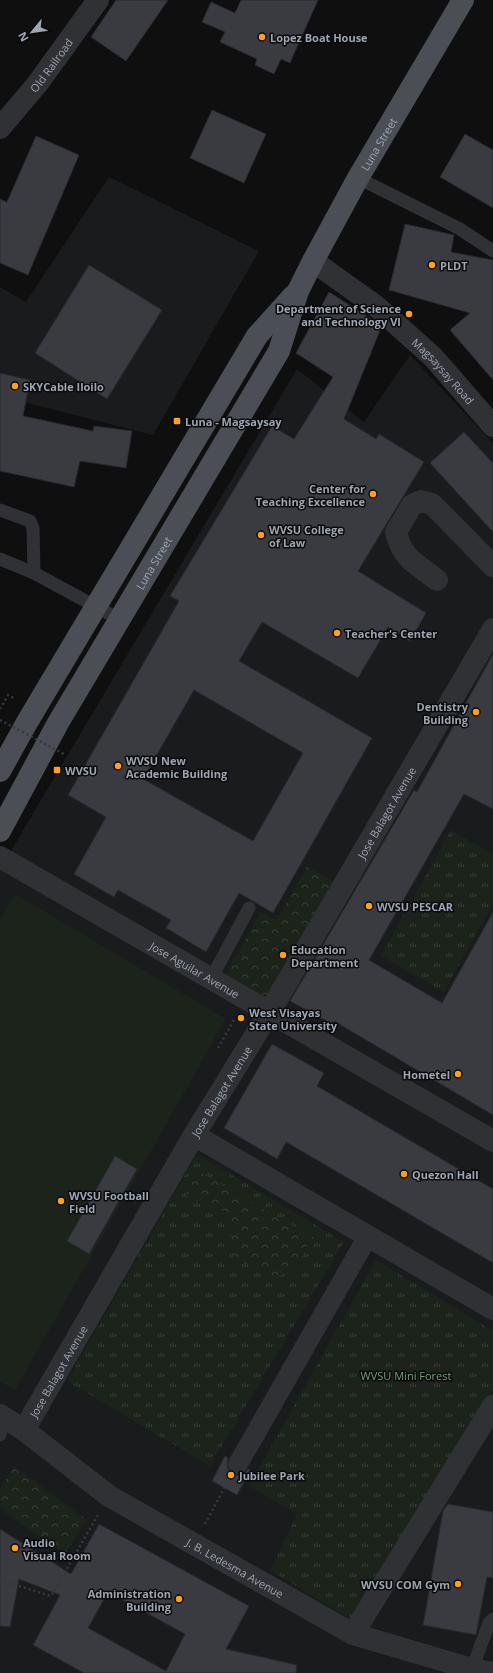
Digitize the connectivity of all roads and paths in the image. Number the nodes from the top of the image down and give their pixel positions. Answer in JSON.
{"nodes":[{"id":1,"x":98,"y":0,"type":"edge"},
{"id":2,"x":463,"y":0,"type":"edge"},
{"id":3,"x":0,"y":128,"type":"edge"},
{"id":4,"x":358,"y":178,"type":"junction"},
{"id":5,"x":493,"y":251,"type":"edge"},
{"id":6,"x":313,"y":261,"type":"junction"},
{"id":7,"x":298,"y":291,"type":"junction"},
{"id":8,"x":493,"y":426,"type":"edge"},
{"id":9,"x":0,"y":510,"type":"edge"},
{"id":10,"x":0,"y":558,"type":"edge"},
{"id":11,"x":493,"y":566,"type":"edge"},
{"id":12,"x":34,"y":573,"type":"junction"},
{"id":13,"x":437,"y":580,"type":"dead end"},
{"id":14,"x":96,"y":606,"type":"junction"},
{"id":15,"x":119,"y":619,"type":"junction"},
{"id":16,"x":493,"y":629,"type":"edge"},
{"id":17,"x":12,"y":706,"type":"dead end"},
{"id":18,"x":0,"y":710,"type":"edge"},
{"id":19,"x":0,"y":720,"type":"edge"},
{"id":20,"x":64,"y":754,"type":"dead end"},
{"id":21,"x":0,"y":771,"type":"edge"},
{"id":22,"x":0,"y":831,"type":"edge"},
{"id":23,"x":0,"y":857,"type":"edge"},
{"id":24,"x":249,"y":908,"type":"dead end"},
{"id":25,"x":211,"y":979,"type":"junction"},
{"id":26,"x":269,"y":1013,"type":"junction"},
{"id":27,"x":236,"y":1015,"type":"dead end"},
{"id":28,"x":217,"y":1050,"type":"dead end"},
{"id":29,"x":194,"y":1135,"type":"junction"},
{"id":30,"x":493,"y":1141,"type":"edge"},
{"id":31,"x":368,"y":1236,"type":"junction"},
{"id":32,"x":493,"y":1309,"type":"edge"},
{"id":33,"x":493,"y":1406,"type":"edge"},
{"id":34,"x":2,"y":1423,"type":"edge"},
{"id":35,"x":24,"y":1430,"type":"junction"},
{"id":36,"x":238,"y":1464,"type":"joint"},
{"id":37,"x":109,"y":1496,"type":"junction"},
{"id":38,"x":194,"y":1544,"type":"junction"},
{"id":39,"x":0,"y":1580,"type":"edge"},
{"id":40,"x":493,"y":1619,"type":"edge"},
{"id":41,"x":354,"y":1634,"type":"junction"},
{"id":42,"x":472,"y":1669,"type":"junction"},
{"id":43,"x":493,"y":1673,"type":"edge"}],
"edges":[{"from":1,"to":3,"type":"street","name":"Old Railroad"},
{"from":2,"to":4,"type":"main road","name":"Luna Street"},
{"from":4,"to":5,"type":"lane"},
{"from":4,"to":6,"type":"main road","name":"Luna Street"},
{"from":6,"to":7,"type":"main road","name":"Luna Street"},
{"from":6,"to":8,"type":"street","name":"Magsaysay Road"},
{"from":7,"to":14,"type":"main road","name":"Luna Street"},
{"from":7,"to":15,"type":"main road","name":"Luna Street"},
{"from":9,"to":12,"type":"lane"},
{"from":10,"to":12,"type":"lane"},
{"from":11,"to":13,"type":"street"},
{"from":12,"to":14,"type":"lane"},
{"from":14,"to":15,"type":"lane"},
{"from":14,"to":21,"type":"main road","name":"Luna Street"},
{"from":15,"to":22,"type":"main road","name":"Luna Street"},
{"from":16,"to":26,"type":"street","name":"Jose Balagot Avenue"},
{"from":17,"to":18,"type":"path"},
{"from":19,"to":20,"type":"path","bridge":true},
{"from":23,"to":25,"type":"street","name":"Jose Aguilar Avenue"},
{"from":24,"to":25,"type":"lane"},
{"from":25,"to":26,"type":"street","name":"Jose Aguilar Avenue"},
{"from":26,"to":29,"type":"street","name":"Jose Balagot Avenue"},
{"from":26,"to":30,"type":"street","name":"Jose Aguilar Avenue"},
{"from":27,"to":28,"type":"path"},
{"from":29,"to":31,"type":"street"},
{"from":29,"to":35,"type":"street","name":"Jose Balagot Avenue"},
{"from":31,"to":32,"type":"street"},
{"from":31,"to":36,"type":"street"},
{"from":33,"to":41,"type":"street"},
{"from":34,"to":35,"type":"street","name":"J. B. Ledesma Avenue"},
{"from":35,"to":37,"type":"street","name":"J. B. Ledesma Avenue"},
{"from":36,"to":38,"type":"path"},
{"from":37,"to":38,"type":"street","name":"J. B. Ledesma Avenue"},
{"from":37,"to":39,"type":"path"},
{"from":38,"to":41,"type":"street","name":"J. B. Ledesma Avenue"},
{"from":40,"to":42,"type":"lane"},
{"from":41,"to":42,"type":"street","name":"J. B. Ledesma Avenue"},
{"from":42,"to":43,"type":"street","name":"J. B. Ledesma Avenue"}]}
